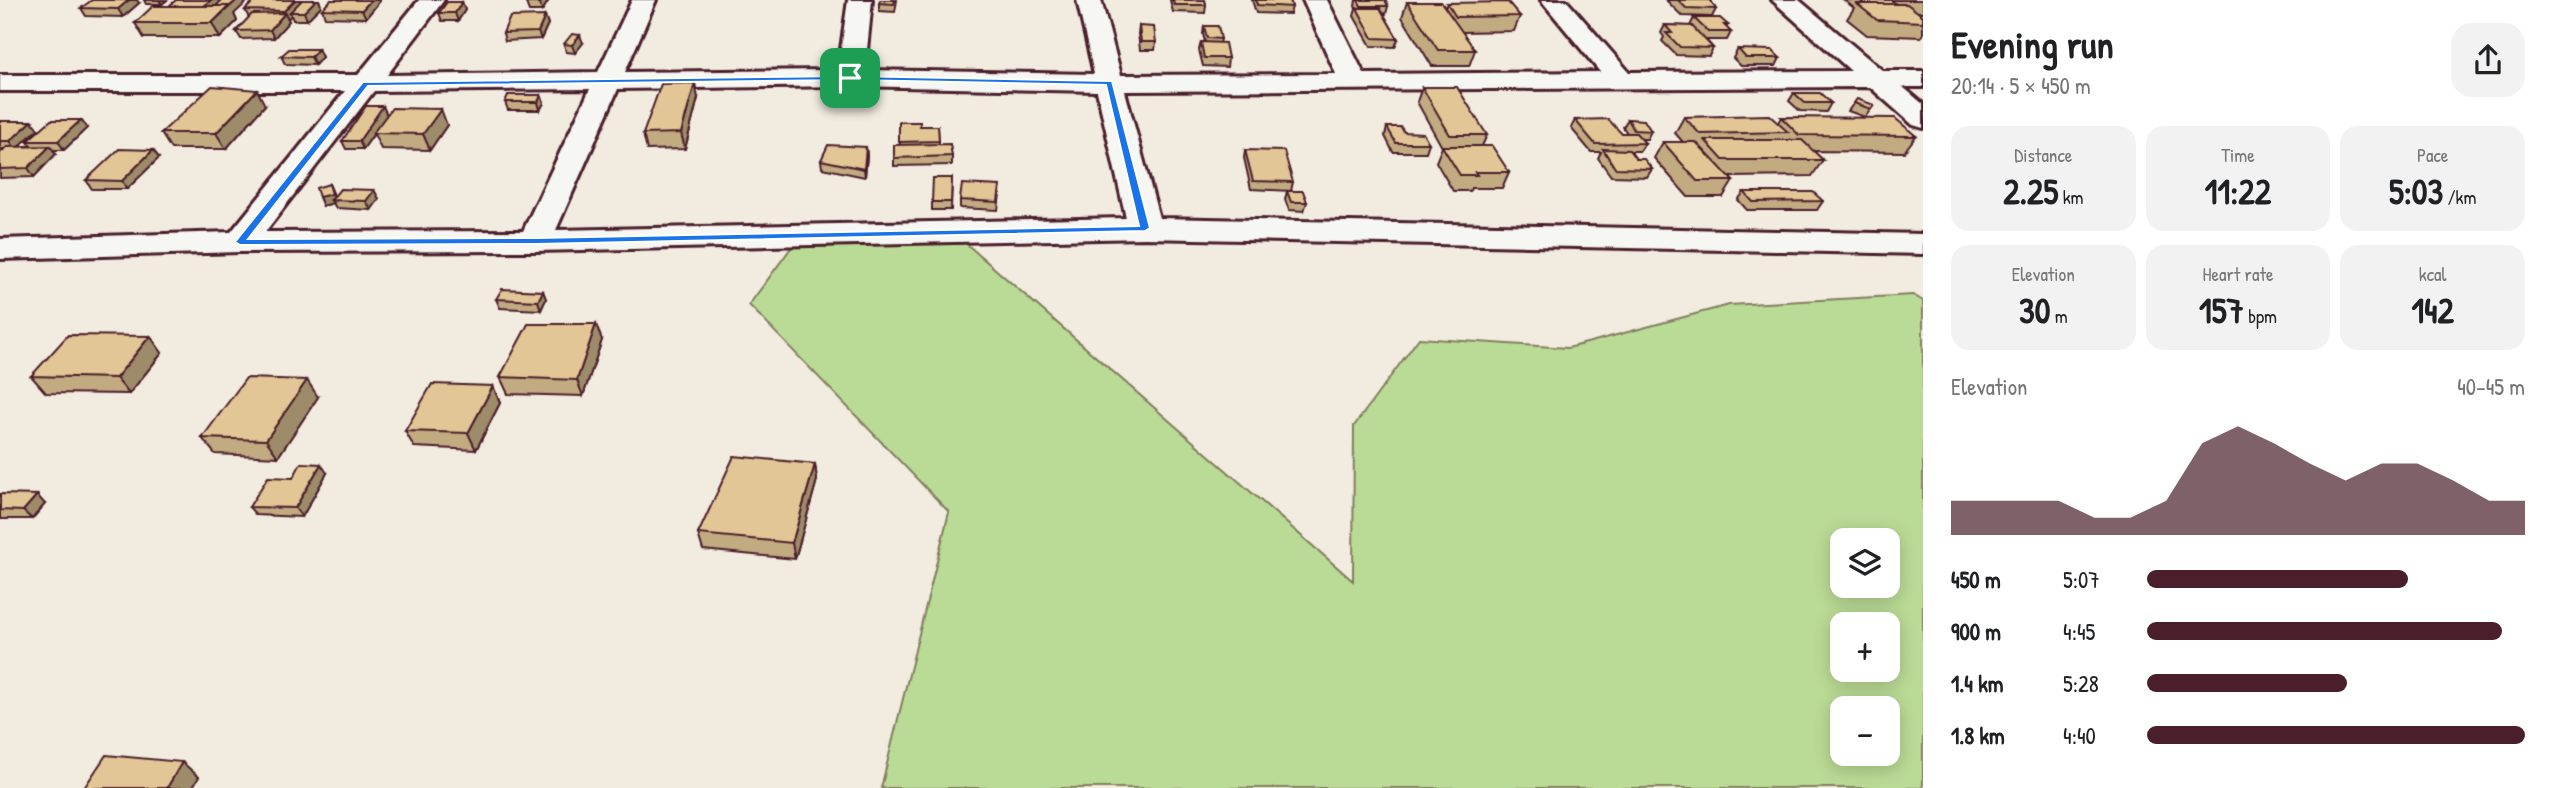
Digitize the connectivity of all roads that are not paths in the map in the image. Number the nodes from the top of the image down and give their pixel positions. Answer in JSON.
{"nodes":[{"id":1,"x":432,"y":0,"type":"edge"},
{"id":2,"x":644,"y":0,"type":"edge"},
{"id":3,"x":860,"y":0,"type":"edge"},
{"id":4,"x":1089,"y":0,"type":"edge"},
{"id":5,"x":1315,"y":0,"type":"edge"},
{"id":6,"x":1553,"y":0,"type":"edge"},
{"id":7,"x":1784,"y":0,"type":"edge"},
{"id":8,"x":850,"y":78,"type":"junction"},
{"id":9,"x":1876,"y":79,"type":"junction"},
{"id":10,"x":1923,"y":79,"type":"edge"},
{"id":11,"x":1621,"y":80,"type":"junction"},
{"id":12,"x":607,"y":81,"type":"junction"},
{"id":13,"x":1354,"y":82,"type":"junction"},
{"id":14,"x":0,"y":83,"type":"edge"},
{"id":15,"x":366,"y":83,"type":"junction"},
{"id":16,"x":1109,"y":83,"type":"junction"},
{"id":17,"x":1923,"y":119,"type":"edge"},
{"id":18,"x":1145,"y":228,"type":"junction"},
{"id":19,"x":536,"y":241,"type":"junction"},
{"id":20,"x":240,"y":242,"type":"junction"},
{"id":21,"x":1923,"y":244,"type":"edge"},
{"id":22,"x":0,"y":249,"type":"edge"}],
"edges":[{"from":1,"to":15,"type":"street"},
{"from":2,"to":12,"type":"street"},
{"from":3,"to":8,"type":"street"},
{"from":4,"to":16,"type":"street"},
{"from":5,"to":13,"type":"street"},
{"from":6,"to":11,"type":"street"},
{"from":7,"to":9,"type":"street"},
{"from":8,"to":12,"type":"street"},
{"from":8,"to":16,"type":"street"},
{"from":9,"to":10,"type":"street"},
{"from":9,"to":11,"type":"street"},
{"from":9,"to":17,"type":"street"},
{"from":11,"to":13,"type":"street"},
{"from":12,"to":15,"type":"street"},
{"from":12,"to":19,"type":"street"},
{"from":13,"to":16,"type":"street"},
{"from":14,"to":15,"type":"street"},
{"from":15,"to":20,"type":"street"},
{"from":16,"to":18,"type":"street"},
{"from":18,"to":19,"type":"street"},
{"from":18,"to":21,"type":"street"},
{"from":19,"to":20,"type":"street"},
{"from":20,"to":22,"type":"street"}]}
